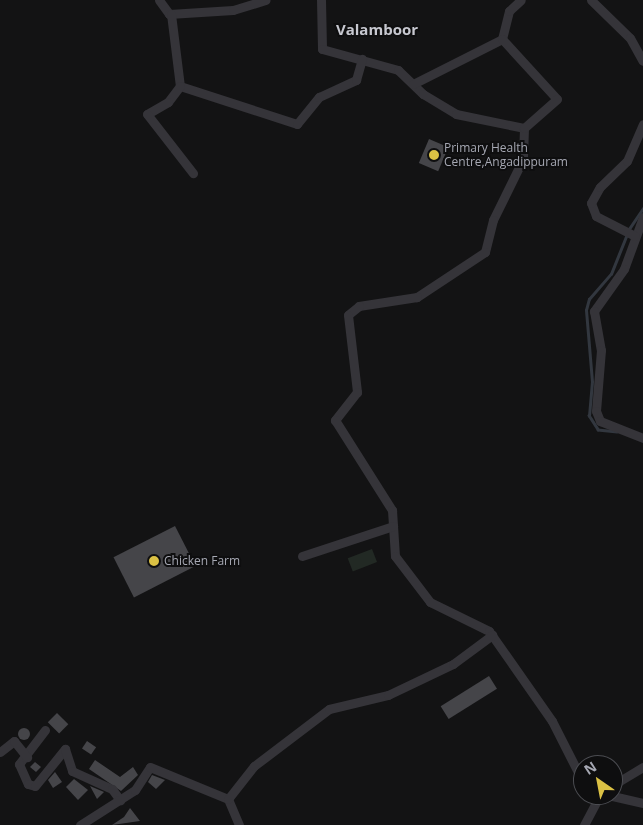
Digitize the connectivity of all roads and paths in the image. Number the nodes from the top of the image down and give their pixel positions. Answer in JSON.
{"nodes":[{"id":1,"x":159,"y":0,"type":"edge"},
{"id":2,"x":265,"y":0,"type":"edge"},
{"id":3,"x":321,"y":0,"type":"edge"},
{"id":4,"x":521,"y":0,"type":"edge"},
{"id":5,"x":591,"y":0,"type":"edge"},
{"id":6,"x":171,"y":14,"type":"junction"},
{"id":7,"x":502,"y":39,"type":"junction"},
{"id":8,"x":362,"y":60,"type":"junction"},
{"id":9,"x":643,"y":61,"type":"edge"},
{"id":10,"x":413,"y":84,"type":"junction"},
{"id":11,"x":180,"y":86,"type":"junction"},
{"id":12,"x":643,"y":124,"type":"edge"},
{"id":13,"x":524,"y":128,"type":"junction"},
{"id":14,"x":193,"y":173,"type":"dead end"},
{"id":15,"x":643,"y":217,"type":"edge"},
{"id":16,"x":635,"y":236,"type":"junction"},
{"id":17,"x":643,"y":438,"type":"edge"},
{"id":18,"x":393,"y":526,"type":"junction"},
{"id":19,"x":302,"y":556,"type":"dead end"},
{"id":20,"x":492,"y":635,"type":"junction"},
{"id":21,"x":45,"y":730,"type":"dead end"},
{"id":22,"x":0,"y":752,"type":"edge"},
{"id":23,"x":27,"y":757,"type":"junction"},
{"id":24,"x":573,"y":762,"type":"edge"},
{"id":25,"x":643,"y":767,"type":"edge"},
{"id":26,"x":623,"y":779,"type":"edge"},
{"id":27,"x":228,"y":799,"type":"junction"},
{"id":28,"x":623,"y":799,"type":"edge"},
{"id":29,"x":120,"y":800,"type":"junction"},
{"id":30,"x":643,"y":804,"type":"edge"},
{"id":31,"x":595,"y":805,"type":"edge"},
{"id":32,"x":80,"y":825,"type":"edge"},
{"id":33,"x":239,"y":825,"type":"edge"},
{"id":34,"x":584,"y":825,"type":"edge"}],
"edges":[{"from":1,"to":6,"type":"street"},
{"from":2,"to":6,"type":"street"},
{"from":3,"to":8,"type":"street"},
{"from":4,"to":7,"type":"street"},
{"from":5,"to":9,"type":"street"},
{"from":6,"to":11,"type":"street"},
{"from":7,"to":10,"type":"street"},
{"from":7,"to":13,"type":"street"},
{"from":8,"to":10,"type":"street"},
{"from":8,"to":11,"type":"street"},
{"from":10,"to":13,"type":"street"},
{"from":11,"to":14,"type":"street"},
{"from":12,"to":16,"type":"street"},
{"from":13,"to":18,"type":"street"},
{"from":15,"to":16,"type":"street"},
{"from":16,"to":17,"type":"street"},
{"from":18,"to":19,"type":"street"},
{"from":18,"to":20,"type":"street"},
{"from":20,"to":24,"type":"street"},
{"from":20,"to":27,"type":"street"},
{"from":21,"to":23,"type":"street"},
{"from":22,"to":23,"type":"street"},
{"from":23,"to":29,"type":"street"},
{"from":25,"to":26,"type":"street"},
{"from":27,"to":29,"type":"street"},
{"from":27,"to":33,"type":"street"},
{"from":28,"to":30,"type":"street"},
{"from":29,"to":32,"type":"street"},
{"from":31,"to":34,"type":"street"}]}
